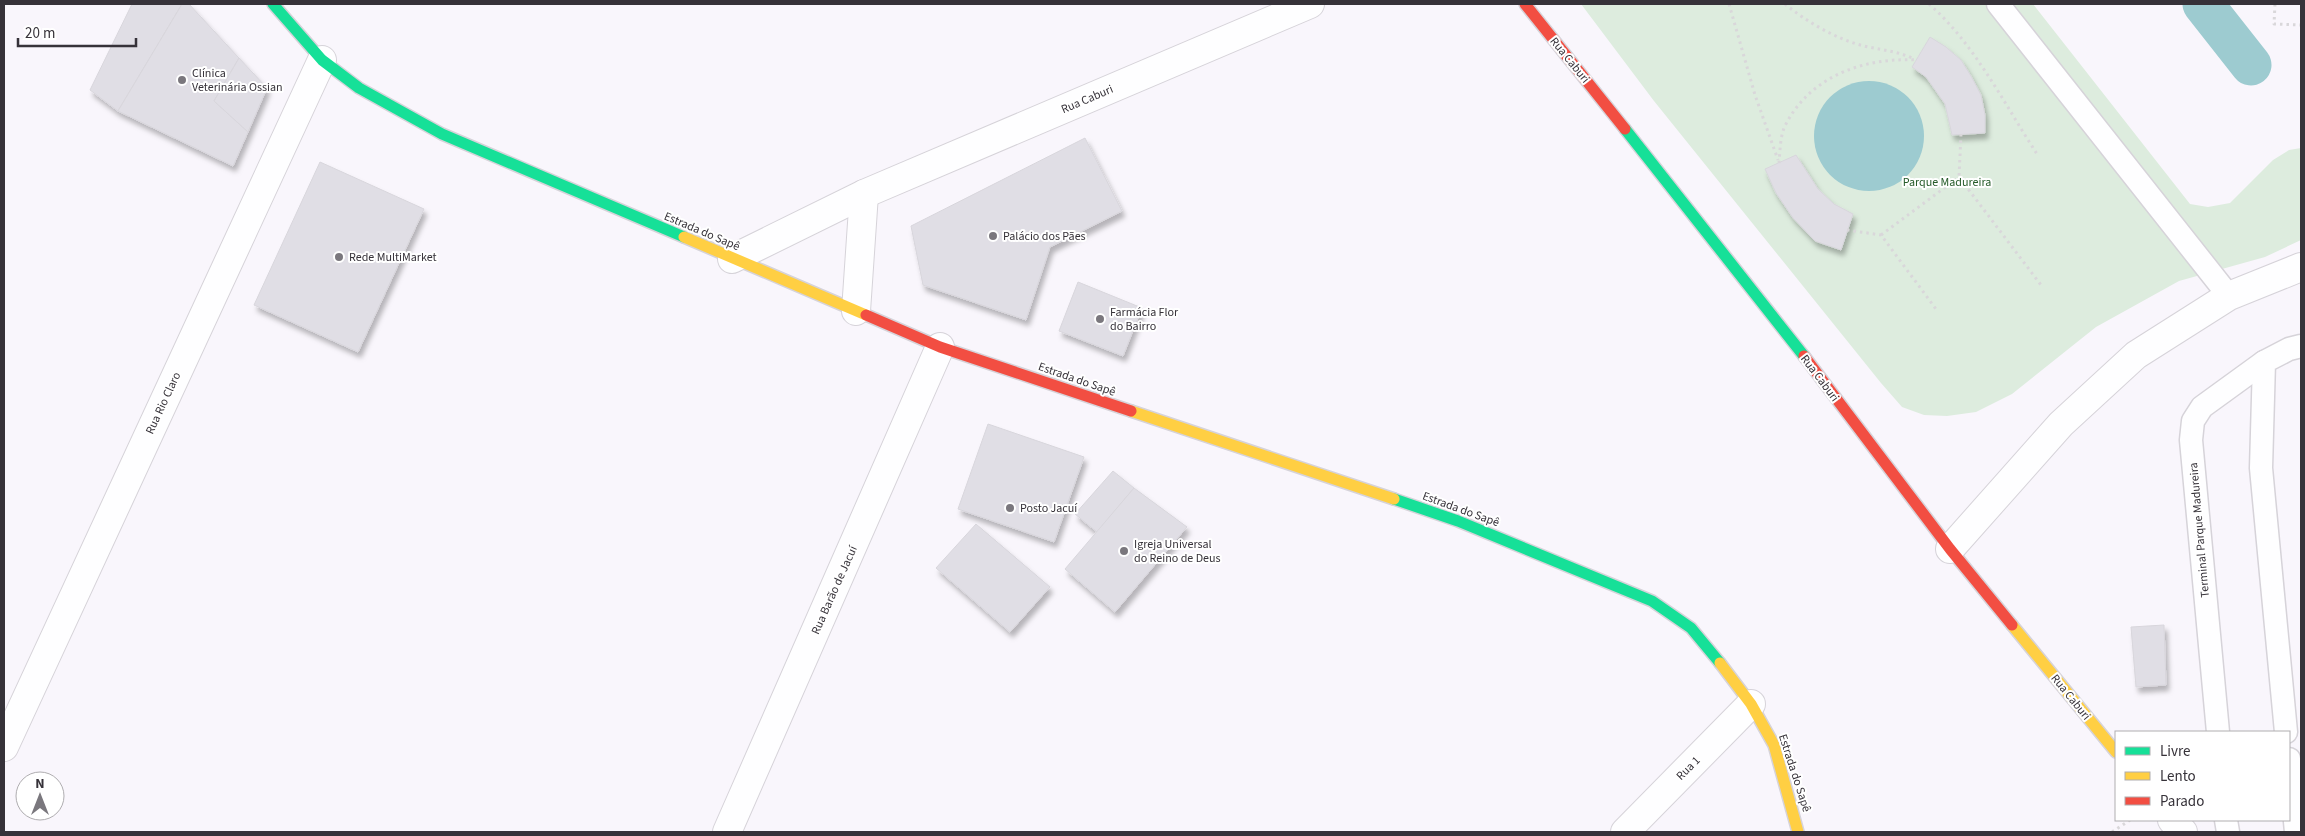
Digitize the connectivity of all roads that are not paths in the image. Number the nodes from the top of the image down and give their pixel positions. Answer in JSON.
{"nodes":[{"id":1,"x":272,"y":4,"type":"edge"},
{"id":2,"x":1310,"y":4,"type":"edge"},
{"id":3,"x":1525,"y":4,"type":"edge"},
{"id":4,"x":1998,"y":4,"type":"edge"},
{"id":5,"x":322,"y":60,"type":"junction"},
{"id":6,"x":864,"y":194,"type":"junction"},
{"id":7,"x":732,"y":259,"type":"junction"},
{"id":8,"x":2301,"y":267,"type":"edge"},
{"id":9,"x":2229,"y":296,"type":"junction"},
{"id":10,"x":856,"y":311,"type":"junction"},
{"id":11,"x":2301,"y":346,"type":"edge"},
{"id":12,"x":940,"y":347,"type":"junction"},
{"id":13,"x":2264,"y":362,"type":"junction"},
{"id":14,"x":1950,"y":549,"type":"junction"},
{"id":15,"x":1751,"y":704,"type":"junction"},
{"id":16,"x":2218,"y":731,"type":"edge"},
{"id":17,"x":2286,"y":731,"type":"edge"},
{"id":18,"x":4,"y":747,"type":"edge"},
{"id":19,"x":2115,"y":751,"type":"edge"},
{"id":20,"x":2290,"y":769,"type":"edge"},
{"id":21,"x":2173,"y":821,"type":"edge"},
{"id":22,"x":728,"y":832,"type":"edge"},
{"id":23,"x":1624,"y":832,"type":"edge"},
{"id":24,"x":1798,"y":832,"type":"edge"},
{"id":25,"x":2183,"y":832,"type":"edge"},
{"id":26,"x":2296,"y":832,"type":"edge"}],
"edges":[{"from":1,"to":5,"type":"street","name":"Estrada do Sapê"},
{"from":2,"to":6,"type":"street","name":"Rua Caburi"},
{"from":3,"to":14,"type":"street","name":"Rua Caburi"},
{"from":4,"to":9,"type":"lane"},
{"from":5,"to":7,"type":"street","name":"Estrada do Sapê"},
{"from":5,"to":18,"type":"street","name":"Rua Rio Claro"},
{"from":6,"to":7,"type":"street","name":"Rua Caburi"},
{"from":6,"to":10,"type":"street"},
{"from":7,"to":10,"type":"street","name":"Estrada do Sapê"},
{"from":8,"to":9,"type":"street"},
{"from":9,"to":14,"type":"street"},
{"from":10,"to":12,"type":"street","name":"Estrada do Sapê"},
{"from":11,"to":13,"type":"lane","name":"Terminal Parque Madureira"},
{"from":12,"to":15,"type":"street","name":"Estrada do Sapê"},
{"from":12,"to":22,"type":"street","name":"Rua Barão de Jacuí"},
{"from":13,"to":16,"type":"lane","name":"Terminal Parque Madureira"},
{"from":13,"to":17,"type":"lane"},
{"from":14,"to":19,"type":"street","name":"Rua Caburi"},
{"from":15,"to":23,"type":"street","name":"Rua 1"},
{"from":15,"to":24,"type":"street","name":"Estrada do Sapê"},
{"from":20,"to":26,"type":"lane"},
{"from":21,"to":25,"type":"street"}]}
